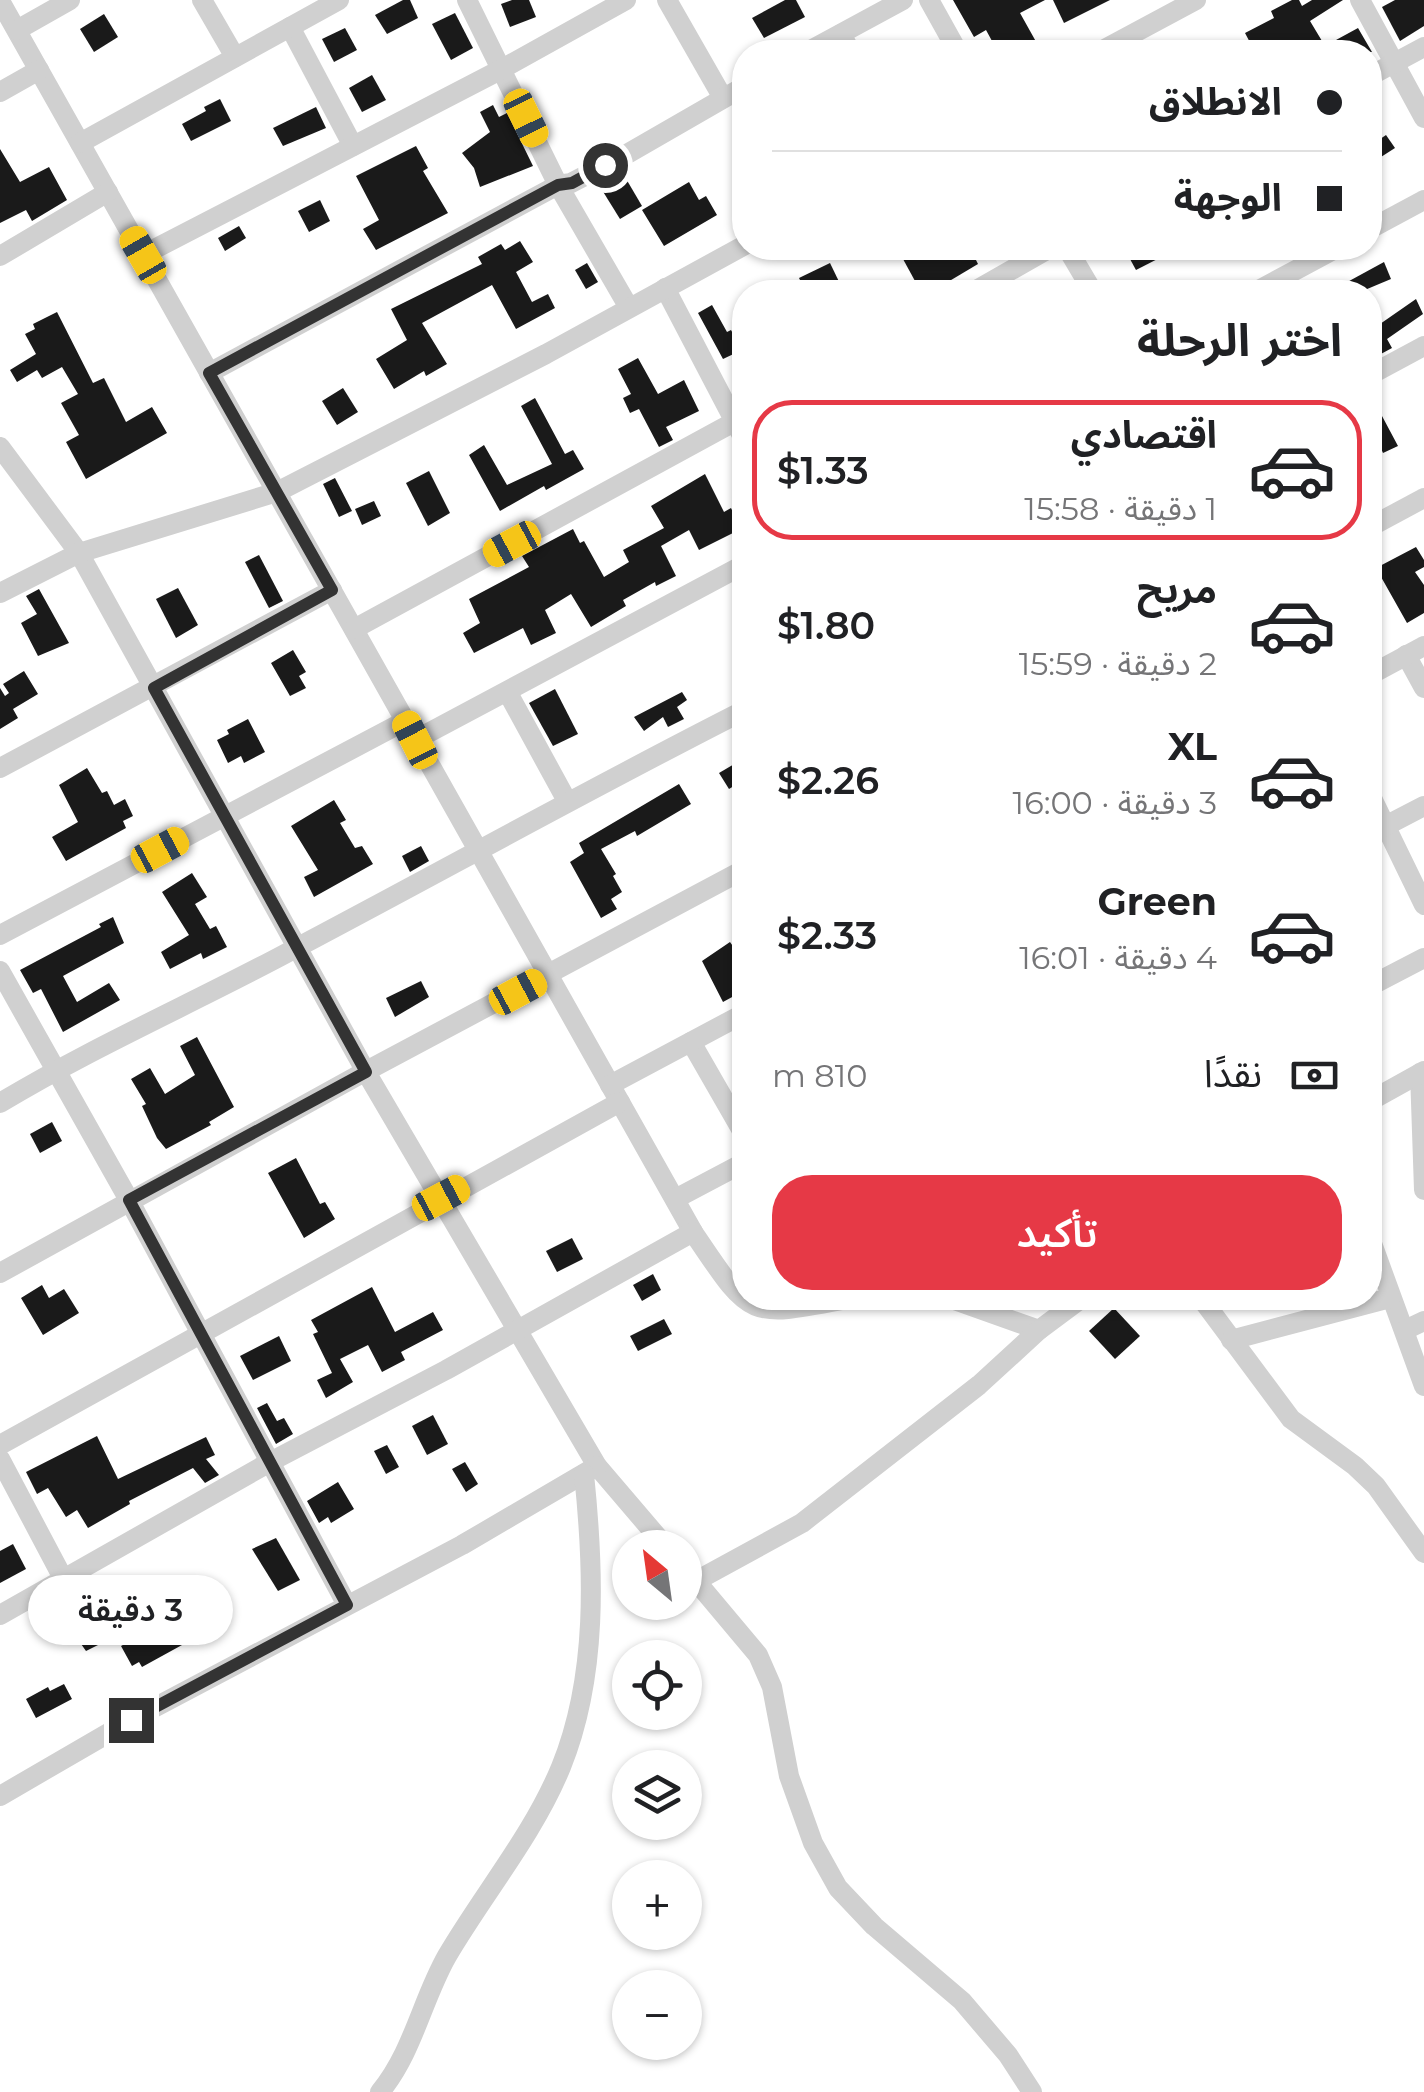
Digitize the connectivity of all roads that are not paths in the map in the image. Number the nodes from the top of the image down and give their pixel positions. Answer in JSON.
{"nodes":[{"id":1,"x":70,"y":0,"type":"edge"},
{"id":2,"x":202,"y":0,"type":"edge"},
{"id":3,"x":339,"y":0,"type":"edge"},
{"id":4,"x":467,"y":0,"type":"edge"},
{"id":5,"x":626,"y":0,"type":"edge"},
{"id":6,"x":668,"y":0,"type":"edge"},
{"id":7,"x":929,"y":0,"type":"edge"},
{"id":8,"x":1196,"y":0,"type":"edge"},
{"id":9,"x":1360,"y":0,"type":"edge"},
{"id":10,"x":0,"y":1,"type":"edge"},
{"id":11,"x":898,"y":1,"type":"edge"},
{"id":12,"x":290,"y":27,"type":"junction"},
{"id":13,"x":16,"y":30,"type":"junction"},
{"id":14,"x":850,"y":40,"type":"edge"},
{"id":15,"x":951,"y":40,"type":"edge"},
{"id":16,"x":1121,"y":40,"type":"edge"},
{"id":17,"x":1424,"y":48,"type":"edge"},
{"id":18,"x":235,"y":58,"type":"junction"},
{"id":19,"x":1395,"y":62,"type":"junction"},
{"id":20,"x":502,"y":68,"type":"junction"},
{"id":21,"x":1382,"y":69,"type":"edge"},
{"id":22,"x":39,"y":70,"type":"junction"},
{"id":23,"x":0,"y":92,"type":"edge"},
{"id":24,"x":732,"y":93,"type":"edge"},
{"id":25,"x":723,"y":98,"type":"junction"},
{"id":26,"x":1424,"y":118,"type":"edge"},
{"id":27,"x":80,"y":143,"type":"junction"},
{"id":28,"x":353,"y":146,"type":"junction"},
{"id":29,"x":558,"y":185,"type":"junction"},
{"id":30,"x":108,"y":192,"type":"junction"},
{"id":31,"x":1424,"y":200,"type":"edge"},
{"id":32,"x":1382,"y":223,"type":"edge"},
{"id":33,"x":732,"y":252,"type":"edge"},
{"id":34,"x":143,"y":255,"type":"junction"},
{"id":35,"x":0,"y":256,"type":"edge"},
{"id":36,"x":1030,"y":260,"type":"edge"},
{"id":37,"x":1314,"y":260,"type":"edge"},
{"id":38,"x":998,"y":280,"type":"edge"},
{"id":39,"x":1277,"y":280,"type":"edge"},
{"id":40,"x":665,"y":288,"type":"junction"},
{"id":41,"x":628,"y":306,"type":"junction"},
{"id":42,"x":1424,"y":346,"type":"edge"},
{"id":43,"x":1382,"y":369,"type":"edge"},
{"id":44,"x":209,"y":373,"type":"junction"},
{"id":45,"x":732,"y":405,"type":"edge"},
{"id":46,"x":732,"y":423,"type":"edge"},
{"id":47,"x":0,"y":447,"type":"edge"},
{"id":48,"x":277,"y":492,"type":"junction"},
{"id":49,"x":1424,"y":498,"type":"edge"},
{"id":50,"x":1382,"y":521,"type":"edge"},
{"id":51,"x":80,"y":553,"type":"junction"},
{"id":52,"x":732,"y":571,"type":"edge"},
{"id":53,"x":332,"y":590,"type":"junction"},
{"id":54,"x":0,"y":593,"type":"edge"},
{"id":55,"x":354,"y":628,"type":"junction"},
{"id":56,"x":1415,"y":650,"type":"edge"},
{"id":57,"x":1382,"y":669,"type":"edge"},
{"id":58,"x":154,"y":688,"type":"junction"},
{"id":59,"x":1424,"y":688,"type":"edge"},
{"id":60,"x":508,"y":693,"type":"junction"},
{"id":61,"x":732,"y":717,"type":"edge"},
{"id":62,"x":410,"y":730,"type":"junction"},
{"id":63,"x":0,"y":768,"type":"edge"},
{"id":64,"x":567,"y":801,"type":"junction"},
{"id":65,"x":1424,"y":806,"type":"edge"},
{"id":66,"x":224,"y":816,"type":"junction"},
{"id":67,"x":1382,"y":828,"type":"edge"},
{"id":68,"x":1382,"y":835,"type":"edge"},
{"id":69,"x":478,"y":851,"type":"junction"},
{"id":70,"x":732,"y":876,"type":"edge"},
{"id":71,"x":1424,"y":905,"type":"edge"},
{"id":72,"x":0,"y":935,"type":"edge"},
{"id":73,"x":297,"y":948,"type":"junction"},
{"id":74,"x":1424,"y":958,"type":"edge"},
{"id":75,"x":0,"y":971,"type":"edge"},
{"id":76,"x":548,"y":976,"type":"junction"},
{"id":77,"x":1382,"y":980,"type":"edge"},
{"id":78,"x":732,"y":1020,"type":"edge"},
{"id":79,"x":690,"y":1042,"type":"junction"},
{"id":80,"x":56,"y":1069,"type":"junction"},
{"id":81,"x":366,"y":1072,"type":"junction"},
{"id":82,"x":1422,"y":1072,"type":"edge"},
{"id":83,"x":615,"y":1093,"type":"junction"},
{"id":84,"x":1382,"y":1094,"type":"edge"},
{"id":85,"x":0,"y":1102,"type":"edge"},
{"id":86,"x":732,"y":1114,"type":"edge"},
{"id":87,"x":732,"y":1169,"type":"edge"},
{"id":88,"x":1424,"y":1190,"type":"edge"},
{"id":89,"x":441,"y":1198,"type":"junction"},
{"id":90,"x":675,"y":1199,"type":"junction"},
{"id":91,"x":129,"y":1200,"type":"junction"},
{"id":92,"x":693,"y":1232,"type":"junction"},
{"id":93,"x":0,"y":1273,"type":"edge"},
{"id":94,"x":1382,"y":1274,"type":"edge"},
{"id":95,"x":732,"y":1290,"type":"edge"},
{"id":96,"x":1390,"y":1298,"type":"junction"},
{"id":97,"x":1382,"y":1300,"type":"edge"},
{"id":98,"x":983,"y":1310,"type":"edge"},
{"id":99,"x":1066,"y":1310,"type":"edge"},
{"id":100,"x":1209,"y":1310,"type":"edge"},
{"id":101,"x":1344,"y":1310,"type":"edge"},
{"id":102,"x":1415,"y":1326,"type":"edge"},
{"id":103,"x":518,"y":1329,"type":"junction"},
{"id":104,"x":1039,"y":1330,"type":"junction"},
{"id":105,"x":198,"y":1334,"type":"junction"},
{"id":106,"x":1230,"y":1340,"type":"junction"},
{"id":107,"x":1424,"y":1386,"type":"edge"},
{"id":108,"x":0,"y":1445,"type":"edge"},
{"id":109,"x":0,"y":1459,"type":"edge"},
{"id":110,"x":270,"y":1462,"type":"junction"},
{"id":111,"x":590,"y":1470,"type":"junction"},
{"id":112,"x":649,"y":1530,"type":"edge"},
{"id":113,"x":1424,"y":1553,"type":"edge"},
{"id":114,"x":702,"y":1569,"type":"edge"},
{"id":115,"x":64,"y":1580,"type":"junction"},
{"id":116,"x":702,"y":1588,"type":"edge"},
{"id":117,"x":347,"y":1605,"type":"junction"},
{"id":118,"x":0,"y":1615,"type":"edge"},
{"id":119,"x":0,"y":1796,"type":"edge"},
{"id":120,"x":380,"y":2092,"type":"edge"},
{"id":121,"x":1032,"y":2092,"type":"edge"}],
"edges":[{"from":1,"to":13,"type":"street"},
{"from":2,"to":18,"type":"street"},
{"from":3,"to":12,"type":"street"},
{"from":4,"to":20,"type":"street"},
{"from":5,"to":20,"type":"street"},
{"from":6,"to":25,"type":"street"},
{"from":7,"to":15,"type":"street"},
{"from":8,"to":16,"type":"street"},
{"from":9,"to":19,"type":"street"},
{"from":10,"to":13,"type":"street"},
{"from":11,"to":14,"type":"street"},
{"from":12,"to":18,"type":"street"},
{"from":12,"to":28,"type":"street"},
{"from":13,"to":22,"type":"street"},
{"from":17,"to":19,"type":"street"},
{"from":18,"to":27,"type":"street"},
{"from":19,"to":21,"type":"street"},
{"from":19,"to":26,"type":"street"},
{"from":20,"to":28,"type":"street"},
{"from":20,"to":29,"type":"street"},
{"from":22,"to":23,"type":"street"},
{"from":22,"to":27,"type":"street"},
{"from":24,"to":25,"type":"street"},
{"from":25,"to":29,"type":"street"},
{"from":27,"to":30,"type":"street"},
{"from":28,"to":34,"type":"street"},
{"from":29,"to":41,"type":"street"},
{"from":29,"to":44,"type":"street"},
{"from":30,"to":34,"type":"street"},
{"from":30,"to":35,"type":"street"},
{"from":31,"to":32,"type":"street"},
{"from":33,"to":40,"type":"street"},
{"from":34,"to":44,"type":"street"},
{"from":36,"to":38,"type":"street"},
{"from":37,"to":39,"type":"street"},
{"from":40,"to":41,"type":"street"},
{"from":40,"to":45,"type":"street"},
{"from":41,"to":48,"type":"street"},
{"from":42,"to":43,"type":"street"},
{"from":44,"to":48,"type":"street"},
{"from":46,"to":55,"type":"street"},
{"from":47,"to":51,"type":"street"},
{"from":48,"to":51,"type":"street"},
{"from":48,"to":53,"type":"street"},
{"from":49,"to":50,"type":"street"},
{"from":51,"to":54,"type":"street"},
{"from":51,"to":58,"type":"street"},
{"from":52,"to":60,"type":"street"},
{"from":53,"to":55,"type":"street"},
{"from":53,"to":58,"type":"street"},
{"from":55,"to":62,"type":"street"},
{"from":56,"to":57,"type":"street"},
{"from":56,"to":59,"type":"street"},
{"from":58,"to":63,"type":"street"},
{"from":58,"to":66,"type":"street"},
{"from":60,"to":62,"type":"street"},
{"from":60,"to":64,"type":"street"},
{"from":61,"to":64,"type":"street"},
{"from":62,"to":66,"type":"street"},
{"from":62,"to":69,"type":"street"},
{"from":64,"to":69,"type":"street"},
{"from":65,"to":67,"type":"street"},
{"from":66,"to":72,"type":"street"},
{"from":66,"to":73,"type":"street"},
{"from":68,"to":71,"type":"street"},
{"from":69,"to":73,"type":"street"},
{"from":69,"to":76,"type":"street"},
{"from":70,"to":76,"type":"street"},
{"from":73,"to":80,"type":"street"},
{"from":73,"to":81,"type":"street"},
{"from":74,"to":77,"type":"street"},
{"from":75,"to":80,"type":"street"},
{"from":76,"to":81,"type":"street"},
{"from":76,"to":83,"type":"street"},
{"from":78,"to":79,"type":"street"},
{"from":79,"to":83,"type":"street"},
{"from":79,"to":86,"type":"street"},
{"from":80,"to":85,"type":"street"},
{"from":80,"to":91,"type":"street"},
{"from":81,"to":89,"type":"street"},
{"from":81,"to":91,"type":"street"},
{"from":82,"to":84,"type":"street"},
{"from":82,"to":88,"type":"street"},
{"from":83,"to":89,"type":"street"},
{"from":83,"to":90,"type":"street"},
{"from":87,"to":90,"type":"street"},
{"from":89,"to":103,"type":"street"},
{"from":89,"to":105,"type":"street"},
{"from":90,"to":92,"type":"street"},
{"from":91,"to":93,"type":"street"},
{"from":91,"to":105,"type":"street"},
{"from":92,"to":95,"type":"street"},
{"from":92,"to":103,"type":"street"},
{"from":94,"to":96,"type":"street"},
{"from":96,"to":97,"type":"street"},
{"from":96,"to":102,"type":"street"},
{"from":98,"to":104,"type":"street"},
{"from":99,"to":104,"type":"street"},
{"from":100,"to":106,"type":"street"},
{"from":101,"to":106,"type":"street"},
{"from":102,"to":107,"type":"street"},
{"from":103,"to":110,"type":"street"},
{"from":103,"to":111,"type":"street"},
{"from":104,"to":114,"type":"street"},
{"from":105,"to":108,"type":"street"},
{"from":105,"to":110,"type":"street"},
{"from":106,"to":113,"type":"street"},
{"from":109,"to":115,"type":"street"},
{"from":110,"to":115,"type":"street"},
{"from":110,"to":117,"type":"street"},
{"from":111,"to":112,"type":"street"},
{"from":111,"to":117,"type":"street"},
{"from":111,"to":120,"type":"street"},
{"from":115,"to":118,"type":"street"},
{"from":116,"to":121,"type":"street"},
{"from":117,"to":119,"type":"street"}]}
